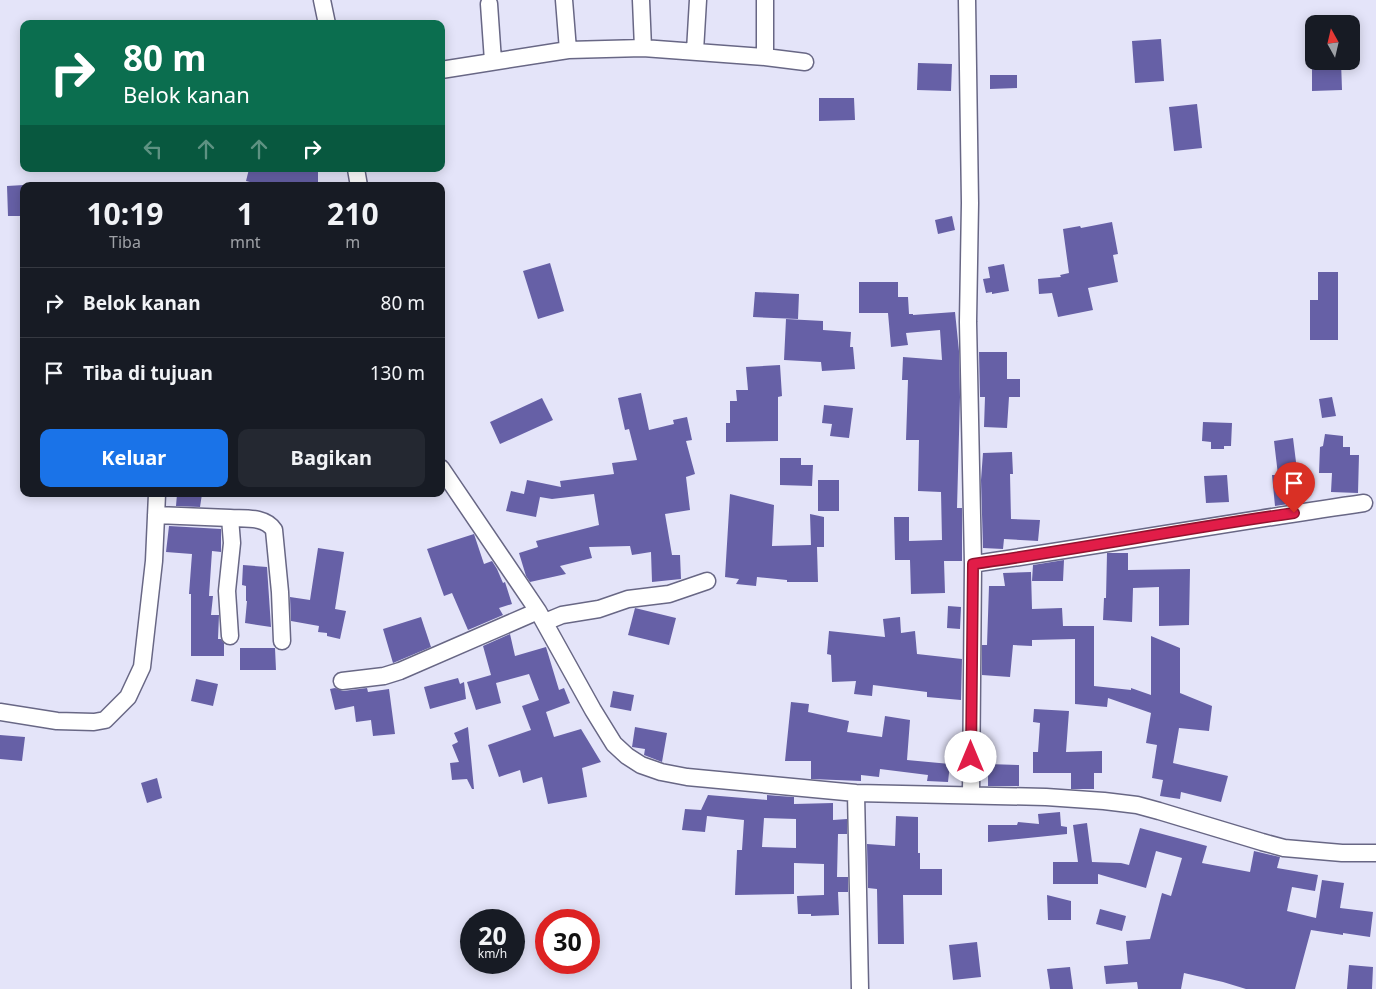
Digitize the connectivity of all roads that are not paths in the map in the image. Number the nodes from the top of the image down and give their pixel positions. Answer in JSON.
{"nodes":[{"id":1,"x":322,"y":0,"type":"edge"},
{"id":2,"x":564,"y":0,"type":"edge"},
{"id":3,"x":641,"y":0,"type":"edge"},
{"id":4,"x":698,"y":0,"type":"edge"},
{"id":5,"x":765,"y":0,"type":"edge"},
{"id":6,"x":967,"y":0,"type":"edge"},
{"id":7,"x":489,"y":4,"type":"dead end"},
{"id":8,"x":326,"y":20,"type":"edge"},
{"id":9,"x":643,"y":48,"type":"junction"},
{"id":10,"x":568,"y":50,"type":"junction"},
{"id":11,"x":695,"y":51,"type":"junction"},
{"id":12,"x":765,"y":57,"type":"junction"},
{"id":13,"x":493,"y":61,"type":"junction"},
{"id":14,"x":805,"y":62,"type":"dead end"},
{"id":15,"x":445,"y":69,"type":"edge"},
{"id":16,"x":445,"y":474,"type":"edge"},
{"id":17,"x":158,"y":497,"type":"edge"},
{"id":18,"x":1364,"y":503,"type":"dead end"},
{"id":19,"x":156,"y":515,"type":"junction"},
{"id":20,"x":230,"y":518,"type":"junction"},
{"id":21,"x":973,"y":564,"type":"junction"},
{"id":22,"x":707,"y":581,"type":"dead end"},
{"id":23,"x":542,"y":617,"type":"junction"},
{"id":24,"x":230,"y":636,"type":"dead end"},
{"id":25,"x":282,"y":641,"type":"dead end"},
{"id":26,"x":342,"y":681,"type":"dead end"},
{"id":27,"x":0,"y":712,"type":"edge"},
{"id":28,"x":856,"y":793,"type":"junction"},
{"id":29,"x":971,"y":795,"type":"junction"},
{"id":30,"x":1376,"y":853,"type":"edge"},
{"id":31,"x":860,"y":989,"type":"edge"}],
"edges":[{"from":1,"to":8,"type":"street"},
{"from":2,"to":10,"type":"street"},
{"from":3,"to":9,"type":"street"},
{"from":4,"to":11,"type":"street"},
{"from":5,"to":12,"type":"street"},
{"from":6,"to":21,"type":"street"},
{"from":7,"to":13,"type":"street"},
{"from":9,"to":10,"type":"street"},
{"from":9,"to":11,"type":"street"},
{"from":10,"to":13,"type":"street"},
{"from":11,"to":12,"type":"street"},
{"from":12,"to":14,"type":"street"},
{"from":13,"to":15,"type":"street"},
{"from":16,"to":23,"type":"street"},
{"from":17,"to":19,"type":"street"},
{"from":18,"to":21,"type":"street"},
{"from":19,"to":20,"type":"street"},
{"from":19,"to":27,"type":"street"},
{"from":20,"to":24,"type":"street"},
{"from":20,"to":25,"type":"street"},
{"from":21,"to":29,"type":"street"},
{"from":22,"to":23,"type":"street"},
{"from":23,"to":26,"type":"street"},
{"from":23,"to":28,"type":"street"},
{"from":28,"to":29,"type":"street"},
{"from":28,"to":31,"type":"street"},
{"from":29,"to":30,"type":"street"}]}
